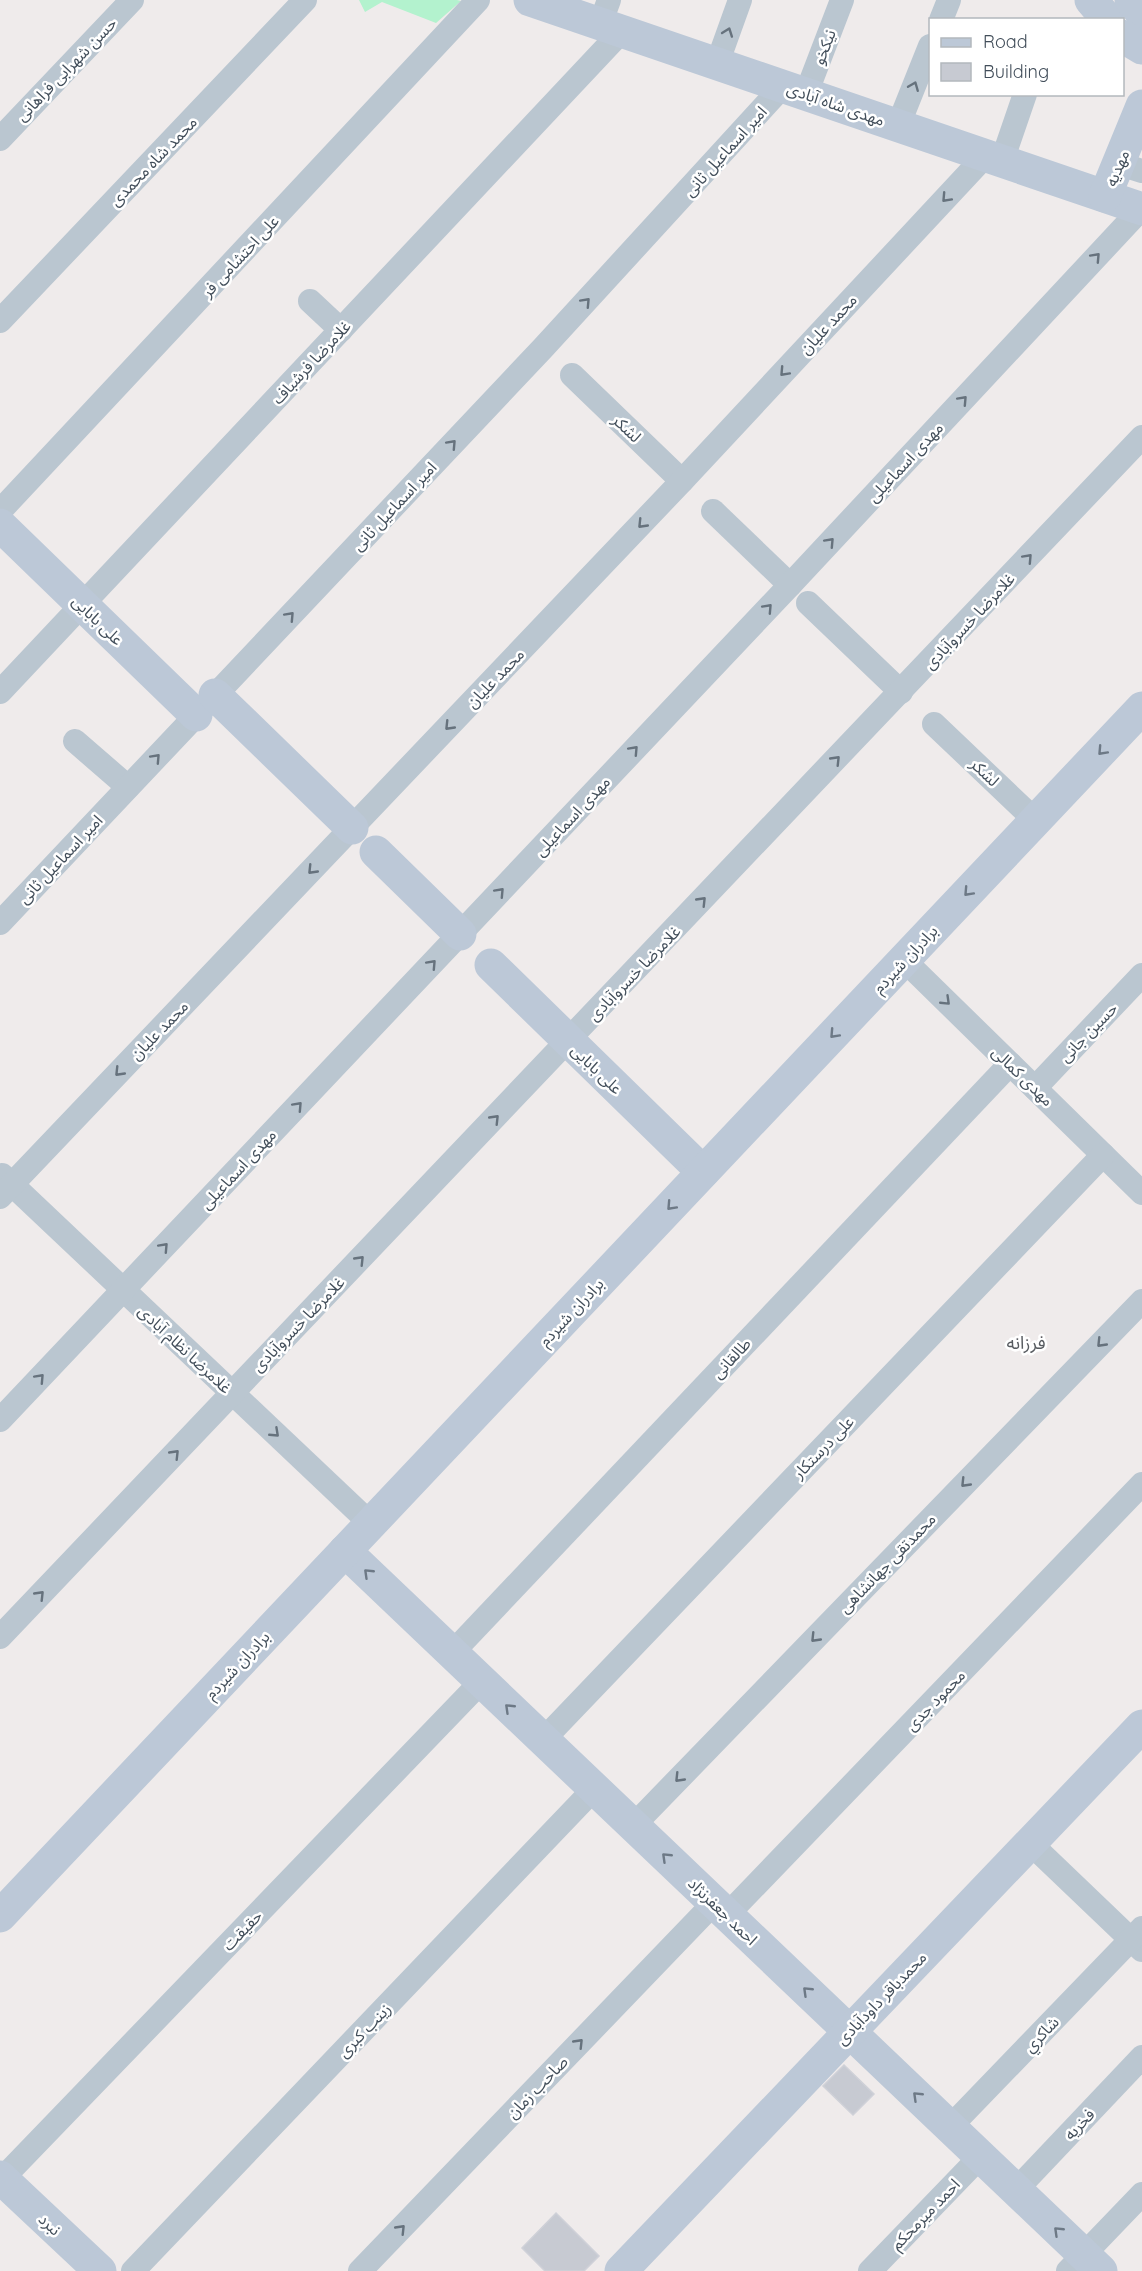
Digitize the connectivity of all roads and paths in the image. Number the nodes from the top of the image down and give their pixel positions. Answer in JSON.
{"nodes":[{"id":1,"x":132,"y":0,"type":"edge"},
{"id":2,"x":305,"y":0,"type":"edge"},
{"id":3,"x":478,"y":0,"type":"edge"},
{"id":4,"x":531,"y":0,"type":"edge"},
{"id":5,"x":740,"y":0,"type":"edge"},
{"id":6,"x":842,"y":0,"type":"edge"},
{"id":7,"x":949,"y":0,"type":"edge"},
{"id":8,"x":1091,"y":0,"type":"edge"},
{"id":9,"x":1131,"y":0,"type":"edge"},
{"id":10,"x":1142,"y":13,"type":"edge"},
{"id":11,"x":610,"y":18,"type":"edge"},
{"id":12,"x":942,"y":18,"type":"edge"},
{"id":13,"x":1106,"y":18,"type":"edge"},
{"id":14,"x":1124,"y":37,"type":"edge"},
{"id":15,"x":929,"y":48,"type":"edge"},
{"id":16,"x":1142,"y":48,"type":"edge"},
{"id":17,"x":717,"y":64,"type":"junction"},
{"id":18,"x":795,"y":90,"type":"junction"},
{"id":19,"x":1024,"y":96,"type":"edge"},
{"id":20,"x":1142,"y":106,"type":"edge"},
{"id":21,"x":898,"y":126,"type":"junction"},
{"id":22,"x":0,"y":139,"type":"edge"},
{"id":23,"x":994,"y":158,"type":"junction"},
{"id":24,"x":1131,"y":167,"type":"edge"},
{"id":25,"x":1106,"y":196,"type":"junction"},
{"id":26,"x":1141,"y":209,"type":"edge"},
{"id":27,"x":310,"y":301,"type":"dead end"},
{"id":28,"x":0,"y":321,"type":"edge"},
{"id":29,"x":341,"y":330,"type":"junction"},
{"id":30,"x":572,"y":375,"type":"dead end"},
{"id":31,"x":1142,"y":437,"type":"edge"},
{"id":32,"x":682,"y":481,"type":"junction"},
{"id":33,"x":0,"y":511,"type":"edge"},
{"id":34,"x":713,"y":511,"type":"dead end"},
{"id":35,"x":0,"y":525,"type":"edge"},
{"id":36,"x":790,"y":585,"type":"junction"},
{"id":37,"x":808,"y":603,"type":"dead end"},
{"id":38,"x":83,"y":605,"type":"junction"},
{"id":39,"x":0,"y":692,"type":"edge"},
{"id":40,"x":901,"y":692,"type":"junction"},
{"id":41,"x":206,"y":705,"type":"junction"},
{"id":42,"x":1142,"y":708,"type":"edge"},
{"id":43,"x":934,"y":724,"type":"dead end"},
{"id":44,"x":75,"y":741,"type":"dead end"},
{"id":45,"x":128,"y":787,"type":"junction"},
{"id":46,"x":1036,"y":821,"type":"junction"},
{"id":47,"x":352,"y":828,"type":"junction"},
{"id":48,"x":376,"y":852,"type":"dead end"},
{"id":49,"x":0,"y":922,"type":"edge"},
{"id":50,"x":460,"y":934,"type":"junction"},
{"id":51,"x":904,"y":960,"type":"junction"},
{"id":52,"x":491,"y":965,"type":"dead end"},
{"id":53,"x":1142,"y":975,"type":"edge"},
{"id":54,"x":569,"y":1041,"type":"junction"},
{"id":55,"x":1010,"y":1064,"type":"junction"},
{"id":56,"x":1035,"y":1088,"type":"junction"},
{"id":57,"x":1103,"y":1155,"type":"junction"},
{"id":58,"x":703,"y":1172,"type":"junction"},
{"id":59,"x":4,"y":1185,"type":"edge"},
{"id":60,"x":1142,"y":1193,"type":"edge"},
{"id":61,"x":123,"y":1290,"type":"junction"},
{"id":62,"x":1142,"y":1301,"type":"edge"},
{"id":63,"x":233,"y":1393,"type":"junction"},
{"id":64,"x":0,"y":1420,"type":"edge"},
{"id":65,"x":1142,"y":1484,"type":"edge"},
{"id":66,"x":371,"y":1524,"type":"junction"},
{"id":67,"x":345,"y":1551,"type":"junction"},
{"id":68,"x":0,"y":1637,"type":"edge"},
{"id":69,"x":452,"y":1653,"type":"junction"},
{"id":70,"x":482,"y":1681,"type":"junction"},
{"id":71,"x":1142,"y":1726,"type":"edge"},
{"id":72,"x":543,"y":1740,"type":"junction"},
{"id":73,"x":594,"y":1789,"type":"junction"},
{"id":74,"x":633,"y":1826,"type":"junction"},
{"id":75,"x":1030,"y":1843,"type":"junction"},
{"id":76,"x":721,"y":1909,"type":"junction"},
{"id":77,"x":0,"y":1916,"type":"edge"},
{"id":78,"x":1138,"y":1939,"type":"edge"},
{"id":79,"x":849,"y":2032,"type":"junction"},
{"id":80,"x":1142,"y":2058,"type":"edge"},
{"id":81,"x":950,"y":2127,"type":"junction"},
{"id":82,"x":980,"y":2157,"type":"junction"},
{"id":83,"x":1,"y":2179,"type":"edge"},
{"id":84,"x":1016,"y":2190,"type":"junction"},
{"id":85,"x":1142,"y":2194,"type":"edge"},
{"id":86,"x":1084,"y":2266,"type":"edge"},
{"id":87,"x":96,"y":2270,"type":"edge"},
{"id":88,"x":133,"y":2271,"type":"edge"},
{"id":89,"x":360,"y":2271,"type":"edge"},
{"id":90,"x":621,"y":2271,"type":"edge"},
{"id":91,"x":870,"y":2271,"type":"edge"}],
"edges":[{"from":1,"to":22,"type":"street","name":"حسن شهرابی فراهانی"},
{"from":2,"to":28,"type":"street","name":"محمد شاه محمدی"},
{"from":3,"to":33,"type":"street","name":"علی احتشامی فر"},
{"from":4,"to":11,"type":"street","name":"مهدی شاه آبادی"},
{"from":17,"to":5,"type":"street","one_way":true},
{"from":6,"to":18,"type":"street","name":"نیکخو"},
{"from":7,"to":12,"type":"street"},
{"from":8,"to":13,"type":"street"},
{"from":9,"to":10,"type":"street"},
{"from":11,"to":17,"type":"street","name":"مهدی شاه آبادی"},
{"from":11,"to":29,"type":"street","name":"غلامرضا فرشباف"},
{"from":14,"to":16,"type":"street"},
{"from":21,"to":15,"type":"street","one_way":true},
{"from":17,"to":18,"type":"street","name":"مهدی شاه آبادی"},
{"from":18,"to":21,"type":"street","name":"مهدی شاه آبادی"},
{"from":41,"to":18,"type":"street","name":"امیر اسماعیل ثانی","one_way":true},
{"from":19,"to":23,"type":"street"},
{"from":20,"to":24,"type":"street","name":"مهدیه"},
{"from":21,"to":23,"type":"street","name":"مهدی شاه آبادی"},
{"from":23,"to":25,"type":"street","name":"مهدی شاه آبادی"},
{"from":23,"to":32,"type":"street","name":"محمد علیان","one_way":true},
{"from":24,"to":25,"type":"street","name":"مهدیه"},
{"from":25,"to":26,"type":"street","name":"مهدی شاه آبادی"},
{"from":36,"to":26,"type":"street","name":"مهدی اسماعیلی","one_way":true},
{"from":27,"to":29,"type":"street"},
{"from":29,"to":38,"type":"street","name":"غلامرضا فرشباف"},
{"from":30,"to":32,"type":"street","name":"لشكر"},
{"from":40,"to":31,"type":"street","name":"غلامرضا خسروآبادی","one_way":true},
{"from":32,"to":47,"type":"street","name":"محمد علیان","one_way":true},
{"from":34,"to":36,"type":"street"},
{"from":35,"to":38,"type":"street","name":"علی بابایی"},
{"from":50,"to":36,"type":"street","name":"مهدی اسماعیلی","one_way":true},
{"from":37,"to":40,"type":"street"},
{"from":38,"to":39,"type":"street","name":"غلامرضا فرشباف"},
{"from":38,"to":41,"type":"street","name":"علی بابایی"},
{"from":54,"to":40,"type":"street","name":"غلامرضا خسروآبادی","one_way":true},
{"from":45,"to":41,"type":"street","name":"امیر اسماعیل ثانی","one_way":true},
{"from":41,"to":47,"type":"street","name":"علی بابایی"},
{"from":42,"to":46,"type":"street","name":"برادران شیردم","one_way":true},
{"from":43,"to":46,"type":"street","name":"لشكر"},
{"from":44,"to":45,"type":"street"},
{"from":45,"to":49,"type":"street","name":"امیر اسماعیل ثانی"},
{"from":46,"to":51,"type":"street","name":"برادران شیردم","one_way":true},
{"from":47,"to":59,"type":"street","name":"محمد علیان","one_way":true},
{"from":48,"to":50,"type":"street"},
{"from":61,"to":50,"type":"street","name":"مهدی اسماعیلی","one_way":true},
{"from":51,"to":55,"type":"street","name":"مهدی کمالی","one_way":true},
{"from":51,"to":58,"type":"street","name":"برادران شیردم","one_way":true},
{"from":52,"to":54,"type":"street","name":"علی بابایی"},
{"from":53,"to":56,"type":"street","name":"حسین جانی"},
{"from":54,"to":58,"type":"street","name":"علی بابایی"},
{"from":63,"to":54,"type":"street","name":"غلامرضا خسروآبادی","one_way":true},
{"from":55,"to":56,"type":"street","name":"مهدی کمالی"},
{"from":55,"to":69,"type":"street","name":"طالقانی"},
{"from":56,"to":57,"type":"street","name":"مهدی کمالی"},
{"from":57,"to":60,"type":"street","name":"مهدی کمالی"},
{"from":57,"to":72,"type":"street","name":"علی درستکار"},
{"from":58,"to":66,"type":"street","name":"برادران شیردم","one_way":true},
{"from":59,"to":61,"type":"street","name":"غلامرضا نظام آبادی"},
{"from":61,"to":63,"type":"street","name":"غلامرضا نظام آبادی"},
{"from":64,"to":61,"type":"street","name":"مهدی اسماعیلی","one_way":true},
{"from":62,"to":74,"type":"street","name":"محمدتقی جهانشاهی","one_way":true},
{"from":63,"to":66,"type":"street","name":"غلامرضا نظام آبادی","one_way":true},
{"from":68,"to":63,"type":"street","name":"غلامرضا خسروآبادی","one_way":true},
{"from":65,"to":76,"type":"street","name":"محمود جدی"},
{"from":66,"to":67,"type":"street","name":"برادران شیردم"},
{"from":69,"to":67,"type":"street","name":"احمد جعفرنژاد","one_way":true},
{"from":67,"to":77,"type":"street","name":"برادران شیردم"},
{"from":69,"to":70,"type":"street","name":"احمد جعفرنژاد"},
{"from":72,"to":70,"type":"street","name":"احمد جعفرنژاد","one_way":true},
{"from":70,"to":83,"type":"street","name":"حقیقت"},
{"from":71,"to":75,"type":"street","name":"محمدباقر داودآبادی"},
{"from":72,"to":73,"type":"street","name":"احمد جعفرنژاد"},
{"from":73,"to":74,"type":"street","name":"احمد جعفرنژاد"},
{"from":73,"to":88,"type":"street","name":"زینب کبری"},
{"from":76,"to":74,"type":"street","name":"احمد جعفرنژاد","one_way":true},
{"from":75,"to":78,"type":"street"},
{"from":75,"to":79,"type":"street","name":"محمدباقر داودآبادی"},
{"from":79,"to":76,"type":"street","name":"احمد جعفرنژاد","one_way":true},
{"from":89,"to":76,"type":"street","name":"صاحب زمان","one_way":true},
{"from":78,"to":81,"type":"street","name":"شاكري"},
{"from":81,"to":79,"type":"street","name":"احمد جعفرنژاد","one_way":true},
{"from":79,"to":90,"type":"street","name":"محمدباقر داودآبادی"},
{"from":80,"to":84,"type":"street","name":"فخریه"},
{"from":81,"to":82,"type":"street","name":"احمد جعفرنژاد"},
{"from":82,"to":84,"type":"street","name":"احمد جعفرنژاد"},
{"from":82,"to":91,"type":"street","name":"احمد میرمحکم"},
{"from":83,"to":87,"type":"street","name":"نبرد"},
{"from":86,"to":84,"type":"street","name":"احمد جعفرنژاد","one_way":true},
{"from":85,"to":86,"type":"street"}]}
